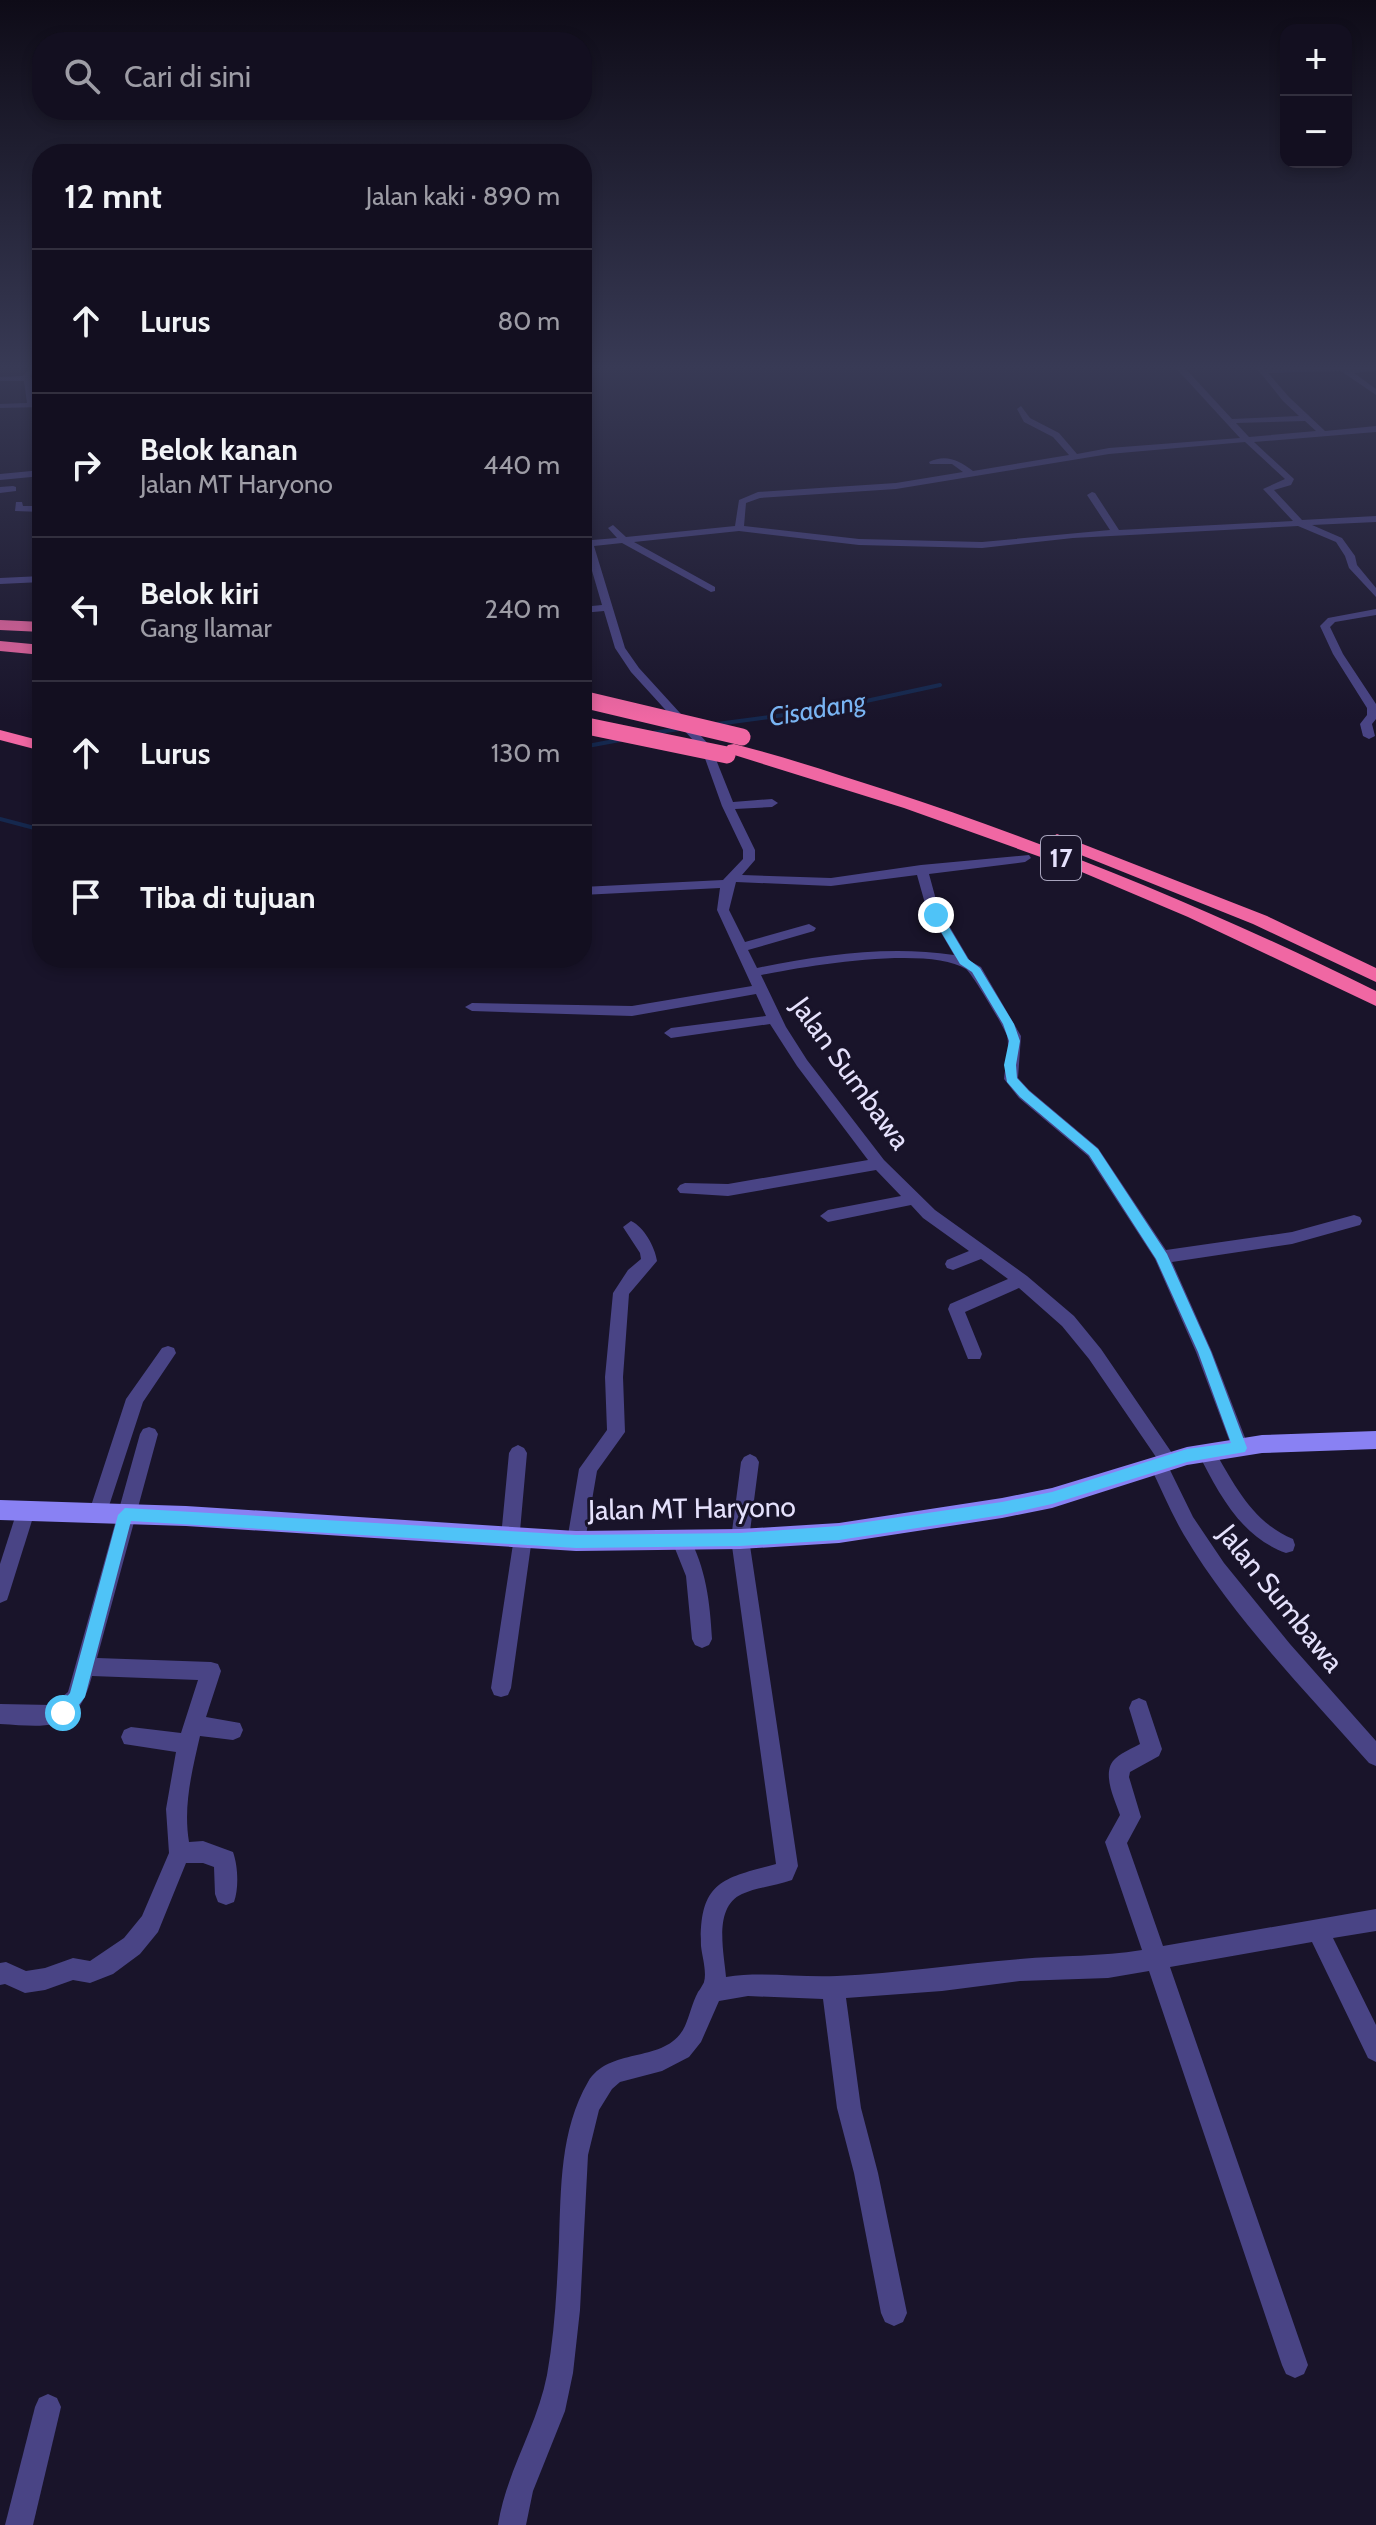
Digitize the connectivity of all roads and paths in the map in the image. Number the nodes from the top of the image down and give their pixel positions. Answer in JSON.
{"nodes":[{"id":1,"x":903,"y":484,"type":"edge"},
{"id":2,"x":1285,"y":484,"type":"edge"},
{"id":3,"x":13,"y":489,"type":"dead end"},
{"id":4,"x":0,"y":490,"type":"edge"},
{"id":5,"x":1092,"y":495,"type":"dead end"},
{"id":6,"x":19,"y":504,"type":"dead end"},
{"id":7,"x":32,"y":510,"type":"edge"},
{"id":8,"x":1376,"y":519,"type":"edge"},
{"id":9,"x":1301,"y":524,"type":"junction"},
{"id":10,"x":613,"y":528,"type":"dead end"},
{"id":11,"x":739,"y":528,"type":"junction"},
{"id":12,"x":1117,"y":534,"type":"junction"},
{"id":13,"x":624,"y":540,"type":"junction"},
{"id":14,"x":592,"y":543,"type":"edge"},
{"id":15,"x":592,"y":561,"type":"edge"},
{"id":16,"x":32,"y":579,"type":"edge"},
{"id":17,"x":0,"y":581,"type":"edge"},
{"id":18,"x":711,"y":589,"type":"dead end"},
{"id":19,"x":1376,"y":594,"type":"edge"},
{"id":20,"x":608,"y":607,"type":"junction"},
{"id":21,"x":592,"y":609,"type":"edge"},
{"id":22,"x":1376,"y":612,"type":"edge"},
{"id":23,"x":0,"y":625,"type":"edge"},
{"id":24,"x":32,"y":627,"type":"edge"},
{"id":25,"x":0,"y":637,"type":"edge"},
{"id":26,"x":32,"y":639,"type":"edge"},
{"id":27,"x":0,"y":646,"type":"edge"},
{"id":28,"x":32,"y":649,"type":"edge"},
{"id":29,"x":592,"y":702,"type":"edge"},
{"id":30,"x":592,"y":715,"type":"edge"},
{"id":31,"x":592,"y":726,"type":"edge"},
{"id":32,"x":0,"y":735,"type":"edge"},
{"id":33,"x":1369,"y":736,"type":"dead end"},
{"id":34,"x":32,"y":743,"type":"edge"},
{"id":35,"x":0,"y":745,"type":"edge"},
{"id":36,"x":734,"y":747,"type":"junction"},
{"id":37,"x":32,"y":753,"type":"edge"},
{"id":38,"x":772,"y":803,"type":"dead end"},
{"id":39,"x":728,"y":806,"type":"junction"},
{"id":40,"x":1025,"y":858,"type":"dead end"},
{"id":41,"x":921,"y":869,"type":"junction"},
{"id":42,"x":730,"y":881,"type":"junction"},
{"id":43,"x":592,"y":890,"type":"edge"},
{"id":44,"x":809,"y":928,"type":"dead end"},
{"id":45,"x":739,"y":948,"type":"junction"},
{"id":46,"x":964,"y":961,"type":"junction"},
{"id":47,"x":751,"y":973,"type":"junction"},
{"id":48,"x":1376,"y":976,"type":"edge"},
{"id":49,"x":760,"y":989,"type":"junction"},
{"id":50,"x":1376,"y":999,"type":"edge"},
{"id":51,"x":472,"y":1007,"type":"dead end"},
{"id":52,"x":775,"y":1019,"type":"junction"},
{"id":53,"x":671,"y":1033,"type":"dead end"},
{"id":54,"x":879,"y":1164,"type":"junction"},
{"id":55,"x":685,"y":1189,"type":"dead end"},
{"id":56,"x":914,"y":1199,"type":"junction"},
{"id":57,"x":828,"y":1216,"type":"dead end"},
{"id":58,"x":1354,"y":1221,"type":"dead end"},
{"id":59,"x":631,"y":1227,"type":"dead end"},
{"id":60,"x":980,"y":1253,"type":"junction"},
{"id":61,"x":1162,"y":1257,"type":"junction"},
{"id":62,"x":953,"y":1264,"type":"dead end"},
{"id":63,"x":1021,"y":1280,"type":"junction"},
{"id":64,"x":168,"y":1353,"type":"dead end"},
{"id":65,"x":974,"y":1354,"type":"dead end"},
{"id":66,"x":149,"y":1434,"type":"dead end"},
{"id":67,"x":1376,"y":1440,"type":"edge"},
{"id":68,"x":1240,"y":1448,"type":"junction"},
{"id":69,"x":518,"y":1453,"type":"dead end"},
{"id":70,"x":1207,"y":1453,"type":"junction"},
{"id":71,"x":750,"y":1462,"type":"dead end"},
{"id":72,"x":1163,"y":1463,"type":"junction"},
{"id":73,"x":0,"y":1510,"type":"edge"},
{"id":74,"x":26,"y":1511,"type":"junction"},
{"id":75,"x":97,"y":1515,"type":"junction"},
{"id":76,"x":125,"y":1515,"type":"junction"},
{"id":77,"x":517,"y":1538,"type":"junction"},
{"id":78,"x":740,"y":1539,"type":"junction"},
{"id":79,"x":576,"y":1541,"type":"junction"},
{"id":80,"x":681,"y":1541,"type":"junction"},
{"id":81,"x":1286,"y":1545,"type":"dead end"},
{"id":82,"x":0,"y":1594,"type":"edge"},
{"id":83,"x":702,"y":1639,"type":"dead end"},
{"id":84,"x":84,"y":1667,"type":"junction"},
{"id":85,"x":501,"y":1688,"type":"dead end"},
{"id":86,"x":1139,"y":1708,"type":"dead end"},
{"id":87,"x":0,"y":1714,"type":"edge"},
{"id":88,"x":233,"y":1730,"type":"dead end"},
{"id":89,"x":191,"y":1735,"type":"junction"},
{"id":90,"x":131,"y":1737,"type":"dead end"},
{"id":91,"x":1376,"y":1756,"type":"edge"},
{"id":92,"x":180,"y":1853,"type":"junction"},
{"id":93,"x":226,"y":1894,"type":"dead end"},
{"id":94,"x":1376,"y":1920,"type":"edge"},
{"id":95,"x":1318,"y":1931,"type":"junction"},
{"id":96,"x":1154,"y":1959,"type":"junction"},
{"id":97,"x":0,"y":1974,"type":"edge"},
{"id":98,"x":716,"y":1988,"type":"junction"},
{"id":99,"x":833,"y":1988,"type":"junction"},
{"id":100,"x":1376,"y":2050,"type":"edge"},
{"id":101,"x":894,"y":2313,"type":"dead end"},
{"id":102,"x":1295,"y":2365,"type":"dead end"},
{"id":103,"x":48,"y":2407,"type":"dead end"},
{"id":104,"x":19,"y":2525,"type":"edge"},
{"id":105,"x":512,"y":2525,"type":"edge"}],
"edges":[{"from":1,"to":11,"type":"street"},
{"from":2,"to":9,"type":"street"},
{"from":3,"to":4,"type":"street"},
{"from":5,"to":12,"type":"street"},
{"from":6,"to":7,"type":"street"},
{"from":8,"to":9,"type":"street"},
{"from":9,"to":12,"type":"street"},
{"from":9,"to":19,"type":"street"},
{"from":10,"to":13,"type":"street"},
{"from":11,"to":12,"type":"street"},
{"from":11,"to":13,"type":"street"},
{"from":13,"to":14,"type":"street"},
{"from":13,"to":18,"type":"street"},
{"from":15,"to":20,"type":"street","name":"Jalan Sumbawa"},
{"from":16,"to":17,"type":"street"},
{"from":20,"to":21,"type":"street"},
{"from":20,"to":39,"type":"street","name":"Jalan Sumbawa"},
{"from":22,"to":33,"type":"street"},
{"from":23,"to":24,"type":"highway"},
{"from":25,"to":26,"type":"highway"},
{"from":27,"to":28,"type":"highway"},
{"from":29,"to":36,"type":"highway","number":"17","bridge":true},
{"from":30,"to":36,"type":"highway","number":"17"},
{"from":31,"to":36,"type":"highway","bridge":true},
{"from":32,"to":34,"type":"highway"},
{"from":35,"to":37,"type":"highway"},
{"from":36,"to":48,"type":"highway","number":"17"},
{"from":36,"to":50,"type":"highway","number":"17"},
{"from":38,"to":39,"type":"street"},
{"from":39,"to":42,"type":"street","name":"Jalan Sumbawa"},
{"from":40,"to":41,"type":"street"},
{"from":41,"to":42,"type":"street"},
{"from":41,"to":46,"type":"street"},
{"from":42,"to":43,"type":"street"},
{"from":42,"to":45,"type":"street","name":"Jalan Sumbawa"},
{"from":44,"to":45,"type":"street"},
{"from":45,"to":47,"type":"street","name":"Jalan Sumbawa"},
{"from":46,"to":47,"type":"street"},
{"from":46,"to":61,"type":"street"},
{"from":47,"to":49,"type":"street","name":"Jalan Sumbawa"},
{"from":49,"to":51,"type":"street"},
{"from":49,"to":52,"type":"street","name":"Jalan Sumbawa"},
{"from":52,"to":53,"type":"street"},
{"from":52,"to":54,"type":"street","name":"Jalan Sumbawa"},
{"from":54,"to":55,"type":"street"},
{"from":54,"to":56,"type":"street","name":"Jalan Sumbawa"},
{"from":56,"to":57,"type":"street"},
{"from":56,"to":60,"type":"street","name":"Jalan Sumbawa"},
{"from":58,"to":61,"type":"street"},
{"from":59,"to":79,"type":"street"},
{"from":60,"to":62,"type":"street"},
{"from":60,"to":63,"type":"street","name":"Jalan Sumbawa"},
{"from":61,"to":68,"type":"street"},
{"from":63,"to":65,"type":"street"},
{"from":63,"to":72,"type":"street","name":"Jalan Sumbawa"},
{"from":64,"to":75,"type":"street"},
{"from":66,"to":76,"type":"street"},
{"from":67,"to":68,"type":"main road","name":"Jalan MT Haryono"},
{"from":68,"to":70,"type":"main road","name":"Jalan MT Haryono"},
{"from":69,"to":77,"type":"street"},
{"from":70,"to":72,"type":"main road","name":"Jalan MT Haryono"},
{"from":70,"to":81,"type":"street"},
{"from":71,"to":78,"type":"street"},
{"from":72,"to":78,"type":"main road","name":"Jalan MT Haryono"},
{"from":72,"to":91,"type":"street","name":"Jalan Sumbawa"},
{"from":73,"to":74,"type":"main road","name":"Jalan MT Haryono"},
{"from":74,"to":75,"type":"main road","name":"Jalan MT Haryono"},
{"from":74,"to":82,"type":"street"},
{"from":75,"to":76,"type":"main road","name":"Jalan MT Haryono"},
{"from":76,"to":77,"type":"main road","name":"Jalan MT Haryono"},
{"from":76,"to":84,"type":"street"},
{"from":77,"to":79,"type":"main road","name":"Jalan MT Haryono"},
{"from":77,"to":85,"type":"street"},
{"from":78,"to":80,"type":"main road","name":"Jalan MT Haryono"},
{"from":78,"to":98,"type":"street"},
{"from":79,"to":80,"type":"main road","name":"Jalan MT Haryono"},
{"from":80,"to":83,"type":"street"},
{"from":84,"to":87,"type":"street"},
{"from":84,"to":89,"type":"street"},
{"from":86,"to":96,"type":"street"},
{"from":88,"to":89,"type":"street"},
{"from":89,"to":90,"type":"street"},
{"from":89,"to":92,"type":"street"},
{"from":92,"to":93,"type":"street"},
{"from":92,"to":97,"type":"street"},
{"from":94,"to":95,"type":"street"},
{"from":95,"to":96,"type":"street"},
{"from":95,"to":100,"type":"street"},
{"from":96,"to":99,"type":"street"},
{"from":96,"to":102,"type":"street"},
{"from":98,"to":99,"type":"street"},
{"from":98,"to":105,"type":"street"},
{"from":99,"to":101,"type":"street"},
{"from":103,"to":104,"type":"street"}]}
